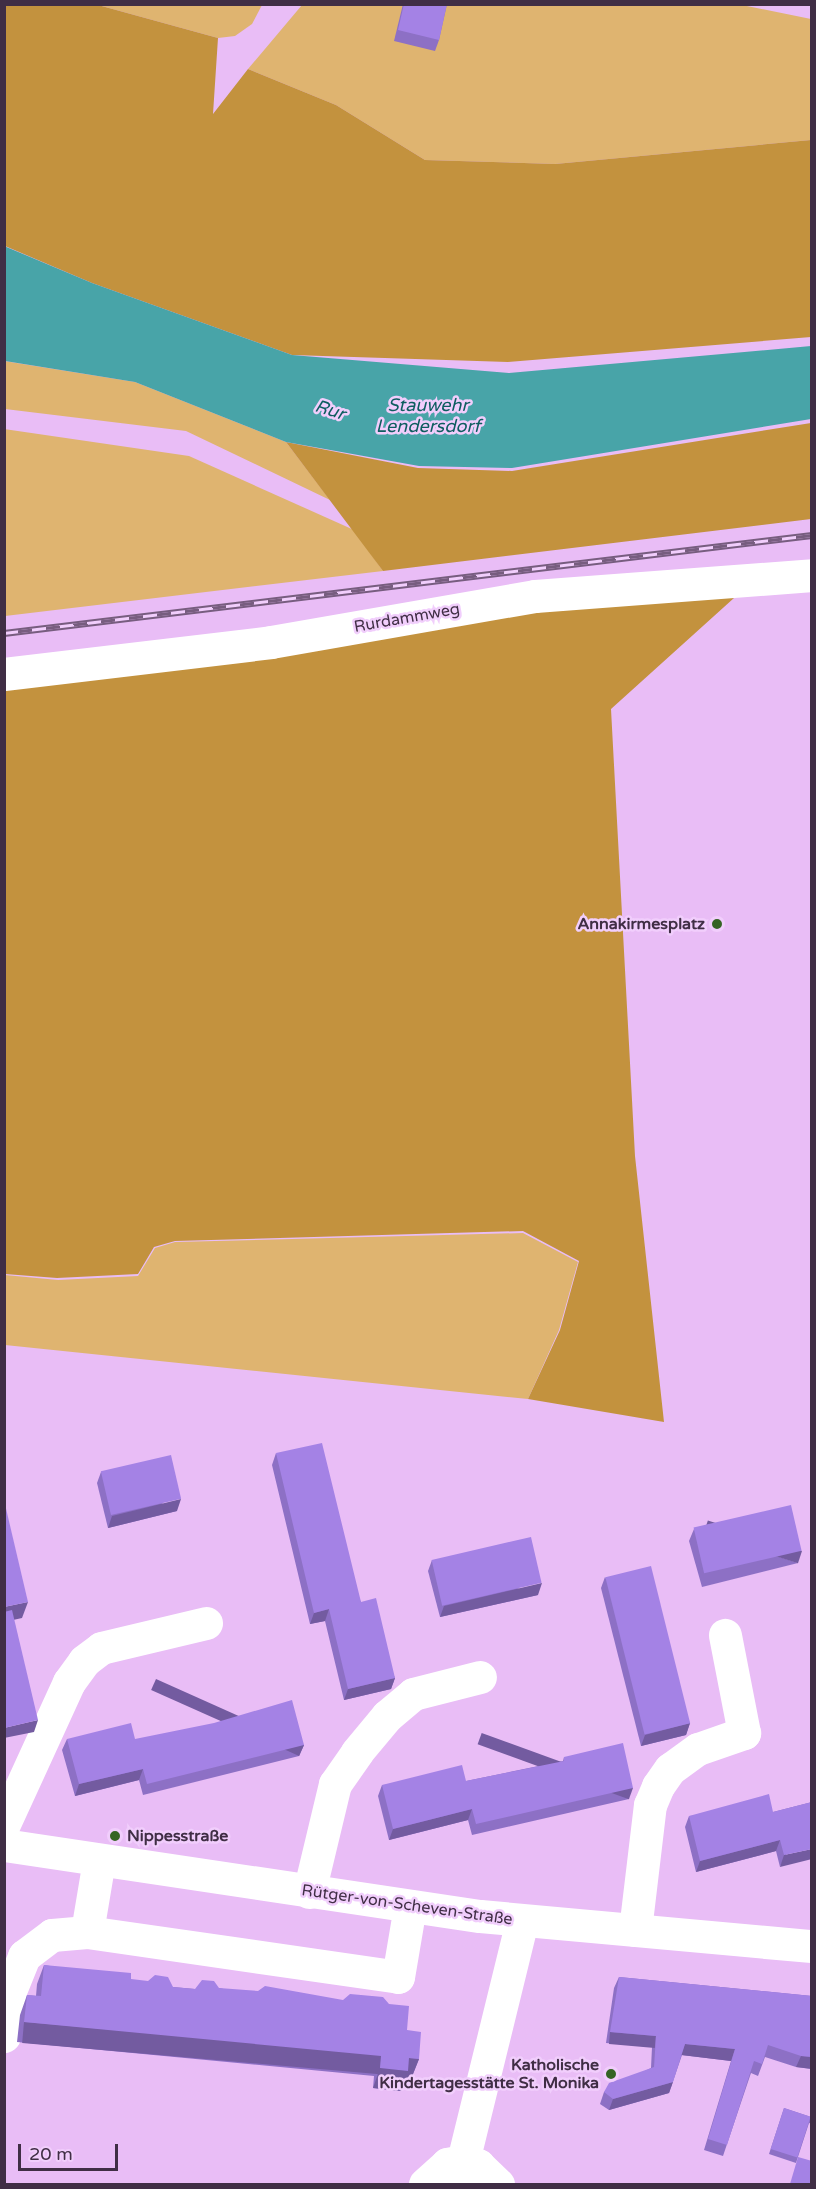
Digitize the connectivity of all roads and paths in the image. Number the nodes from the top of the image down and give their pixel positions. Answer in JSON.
{"nodes":[{"id":1,"x":812,"y":575,"type":"edge"},
{"id":2,"x":4,"y":674,"type":"edge"},
{"id":3,"x":206,"y":1623,"type":"dead end"},
{"id":4,"x":725,"y":1635,"type":"dead end"},
{"id":5,"x":480,"y":1677,"type":"dead end"},
{"id":6,"x":4,"y":1824,"type":"edge"},
{"id":7,"x":4,"y":1845,"type":"edge"},
{"id":8,"x":99,"y":1860,"type":"junction"},
{"id":9,"x":309,"y":1892,"type":"junction"},
{"id":10,"x":410,"y":1906,"type":"junction"},
{"id":11,"x":522,"y":1921,"type":"junction"},
{"id":12,"x":634,"y":1930,"type":"junction"},
{"id":13,"x":87,"y":1932,"type":"junction"},
{"id":14,"x":812,"y":1946,"type":"edge"},
{"id":15,"x":4,"y":2036,"type":"edge"},
{"id":16,"x":465,"y":2173,"type":"edge"},
{"id":17,"x":425,"y":2184,"type":"edge"},
{"id":18,"x":498,"y":2184,"type":"edge"}],
"edges":[{"from":1,"to":2,"type":"street","name":"Rurdammweg"},
{"from":3,"to":6,"type":"street"},
{"from":4,"to":12,"type":"street"},
{"from":5,"to":9,"type":"street"},
{"from":7,"to":8,"type":"street","name":"Rütger-von-Scheven-Straße"},
{"from":8,"to":9,"type":"street","name":"Rütger-von-Scheven-Straße"},
{"from":8,"to":13,"type":"street"},
{"from":9,"to":10,"type":"street","name":"Rütger-von-Scheven-Straße"},
{"from":10,"to":11,"type":"street","name":"Rütger-von-Scheven-Straße"},
{"from":10,"to":13,"type":"street"},
{"from":11,"to":12,"type":"street","name":"Rütger-von-Scheven-Straße"},
{"from":11,"to":16,"type":"street"},
{"from":12,"to":14,"type":"street","name":"Rütger-von-Scheven-Straße"},
{"from":13,"to":15,"type":"street"},
{"from":16,"to":17,"type":"street"},
{"from":16,"to":18,"type":"street"}]}
